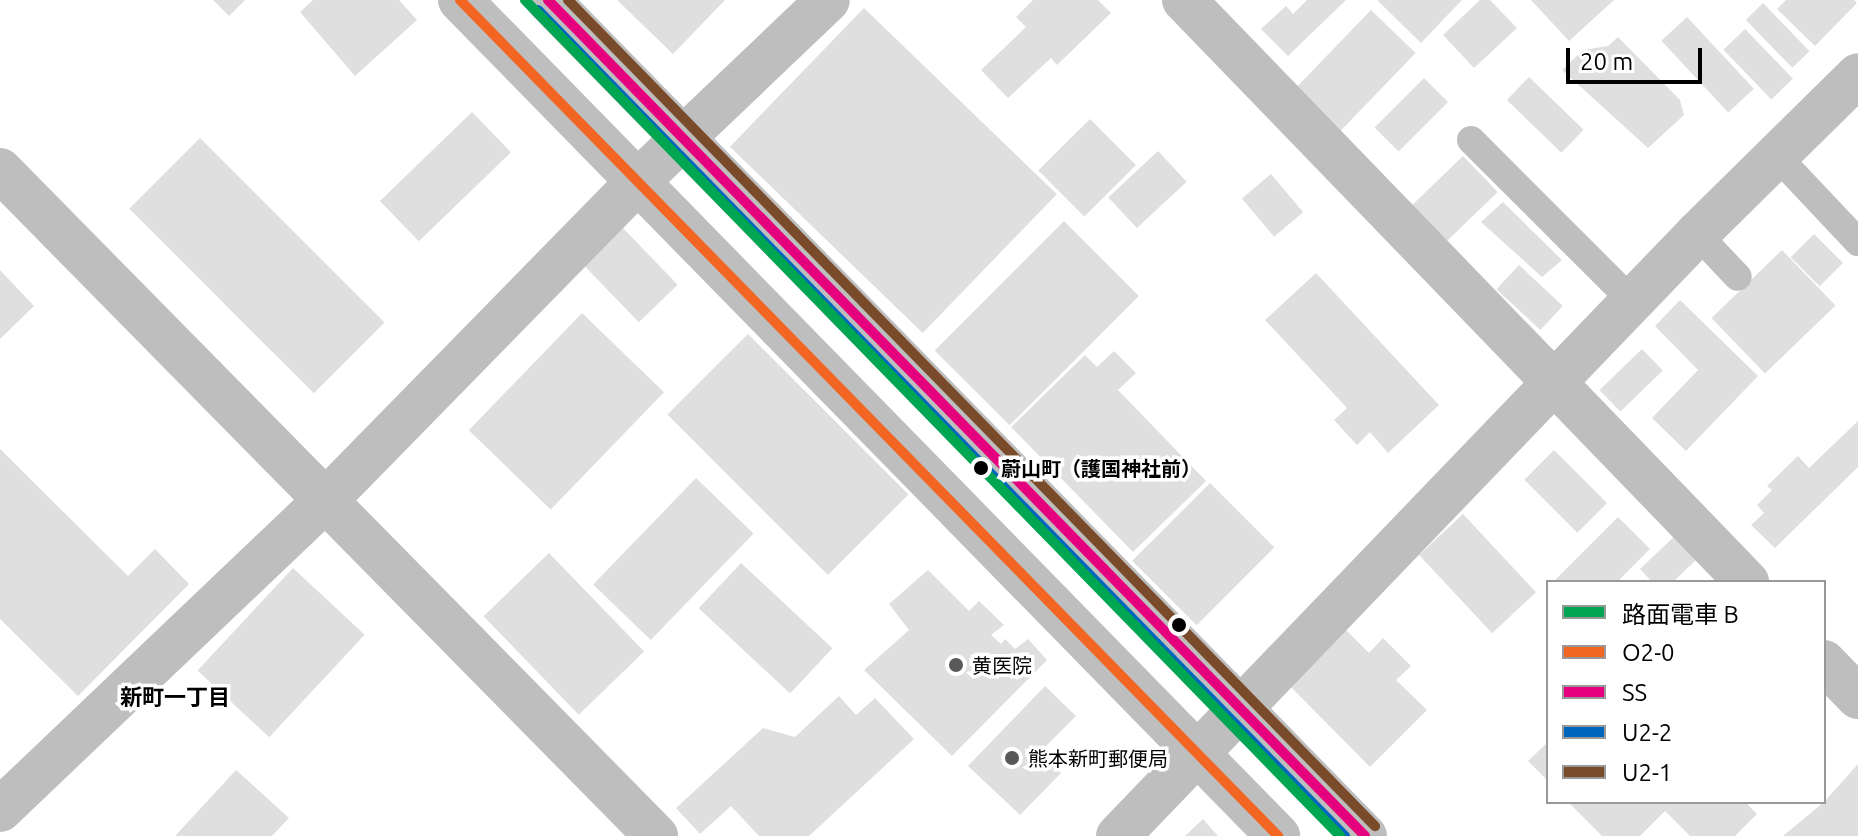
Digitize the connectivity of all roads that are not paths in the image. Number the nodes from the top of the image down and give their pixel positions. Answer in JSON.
{"nodes":[{"id":1,"x":460,"y":0,"type":"edge"},
{"id":2,"x":548,"y":0,"type":"edge"},
{"id":3,"x":828,"y":0,"type":"edge"},
{"id":4,"x":1184,"y":0,"type":"edge"},
{"id":5,"x":1858,"y":75,"type":"edge"},
{"id":6,"x":684,"y":139,"type":"junction"},
{"id":7,"x":1471,"y":140,"type":"dead end"},
{"id":8,"x":1776,"y":155,"type":"junction"},
{"id":9,"x":0,"y":170,"type":"edge"},
{"id":10,"x":638,"y":181,"type":"junction"},
{"id":11,"x":1697,"y":234,"type":"junction"},
{"id":12,"x":1858,"y":242,"type":"edge"},
{"id":13,"x":1738,"y":277,"type":"dead end"},
{"id":14,"x":1632,"y":301,"type":"junction"},
{"id":15,"x":1553,"y":383,"type":"junction"},
{"id":16,"x":327,"y":499,"type":"junction"},
{"id":17,"x":1745,"y":580,"type":"edge"},
{"id":18,"x":1826,"y":664,"type":"edge"},
{"id":19,"x":1858,"y":697,"type":"edge"},
{"id":20,"x":1244,"y":711,"type":"junction"},
{"id":21,"x":1199,"y":756,"type":"junction"},
{"id":22,"x":0,"y":810,"type":"edge"},
{"id":23,"x":656,"y":836,"type":"edge"},
{"id":24,"x":1118,"y":836,"type":"edge"},
{"id":25,"x":1278,"y":836,"type":"edge"},
{"id":26,"x":1365,"y":836,"type":"edge"}],
"edges":[{"from":1,"to":10,"type":"street"},
{"from":2,"to":6,"type":"street"},
{"from":3,"to":6,"type":"street"},
{"from":4,"to":15,"type":"street"},
{"from":5,"to":8,"type":"street"},
{"from":6,"to":10,"type":"street"},
{"from":6,"to":20,"type":"street"},
{"from":7,"to":14,"type":"lane"},
{"from":8,"to":11,"type":"street"},
{"from":8,"to":12,"type":"lane"},
{"from":9,"to":16,"type":"street"},
{"from":10,"to":16,"type":"street"},
{"from":10,"to":21,"type":"street"},
{"from":11,"to":13,"type":"lane"},
{"from":11,"to":14,"type":"street"},
{"from":14,"to":15,"type":"street"},
{"from":15,"to":17,"type":"street"},
{"from":15,"to":20,"type":"street"},
{"from":16,"to":22,"type":"street"},
{"from":16,"to":23,"type":"street"},
{"from":18,"to":19,"type":"street"},
{"from":20,"to":21,"type":"street"},
{"from":20,"to":26,"type":"street"},
{"from":21,"to":24,"type":"street"},
{"from":21,"to":25,"type":"street"}]}
